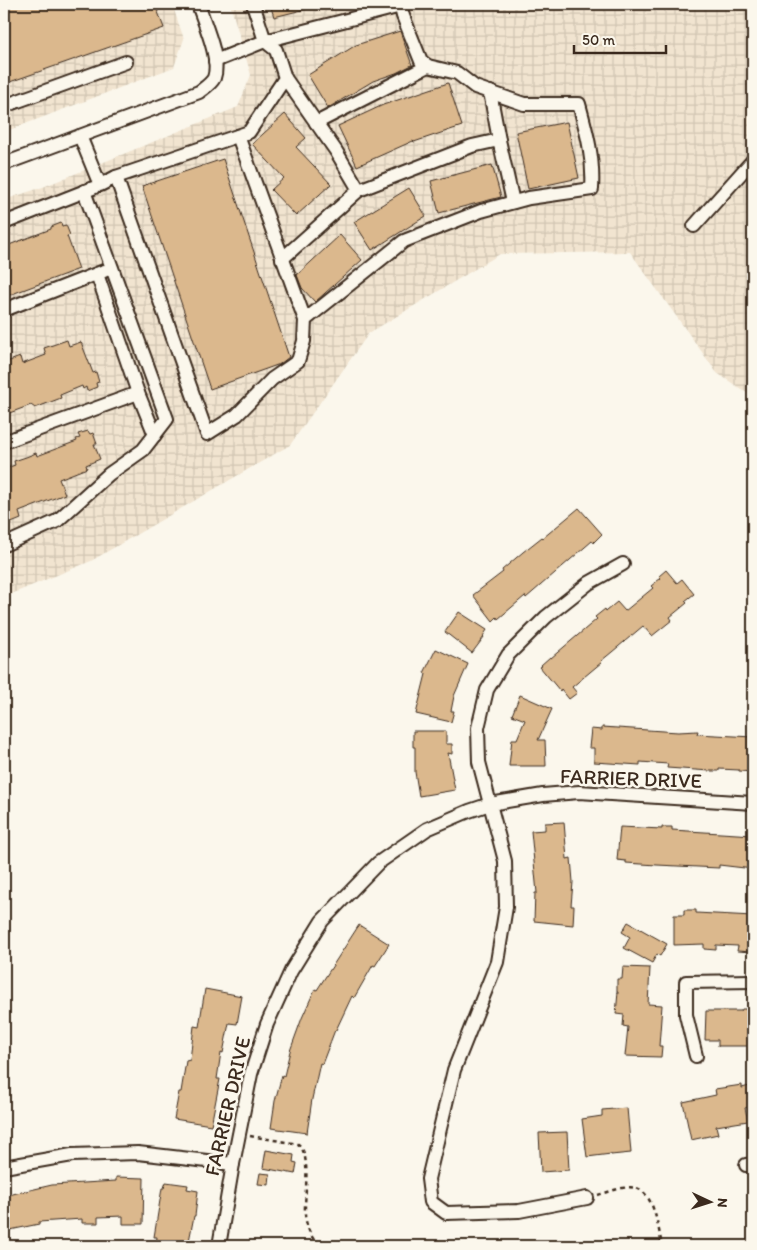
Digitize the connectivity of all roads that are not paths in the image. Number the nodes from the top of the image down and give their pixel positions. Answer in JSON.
{"nodes":[{"id":1,"x":198,"y":4,"type":"edge"},
{"id":2,"x":253,"y":4,"type":"edge"},
{"id":3,"x":401,"y":5,"type":"edge"},
{"id":4,"x":265,"y":41,"type":"junction"},
{"id":5,"x":215,"y":61,"type":"junction"},
{"id":6,"x":126,"y":62,"type":"dead end"},
{"id":7,"x":428,"y":66,"type":"junction"},
{"id":8,"x":285,"y":78,"type":"junction"},
{"id":9,"x":490,"y":92,"type":"junction"},
{"id":10,"x":4,"y":106,"type":"edge"},
{"id":11,"x":316,"y":123,"type":"junction"},
{"id":12,"x":80,"y":136,"type":"junction"},
{"id":13,"x":238,"y":136,"type":"junction"},
{"id":14,"x":499,"y":140,"type":"junction"},
{"id":15,"x":753,"y":160,"type":"edge"},
{"id":16,"x":4,"y":164,"type":"edge"},
{"id":17,"x":116,"y":177,"type":"junction"},
{"id":18,"x":100,"y":185,"type":"junction"},
{"id":19,"x":359,"y":190,"type":"junction"},
{"id":20,"x":84,"y":191,"type":"junction"},
{"id":21,"x":513,"y":202,"type":"junction"},
{"id":22,"x":4,"y":223,"type":"edge"},
{"id":23,"x":694,"y":226,"type":"dead end"},
{"id":24,"x":282,"y":259,"type":"junction"},
{"id":25,"x":112,"y":270,"type":"junction"},
{"id":26,"x":97,"y":274,"type":"junction"},
{"id":27,"x":4,"y":310,"type":"edge"},
{"id":28,"x":304,"y":320,"type":"junction"},
{"id":29,"x":138,"y":393,"type":"junction"},
{"id":30,"x":155,"y":435,"type":"junction"},
{"id":31,"x":4,"y":442,"type":"edge"},
{"id":32,"x":4,"y":545,"type":"edge"},
{"id":33,"x":623,"y":564,"type":"dead end"},
{"id":34,"x":753,"y":803,"type":"edge"},
{"id":35,"x":490,"y":804,"type":"junction"},
{"id":36,"x":753,"y":981,"type":"edge"},
{"id":37,"x":696,"y":1056,"type":"dead end"},
{"id":38,"x":233,"y":1164,"type":"junction"},
{"id":39,"x":4,"y":1167,"type":"edge"},
{"id":40,"x":587,"y":1198,"type":"road end"},
{"id":41,"x":219,"y":1246,"type":"edge"}],
"edges":[{"from":1,"to":5,"type":"street"},
{"from":2,"to":4,"type":"street"},
{"from":3,"to":4,"type":"street"},
{"from":3,"to":7,"type":"street"},
{"from":4,"to":5,"type":"street"},
{"from":4,"to":8,"type":"street"},
{"from":5,"to":12,"type":"street"},
{"from":6,"to":10,"type":"street"},
{"from":7,"to":9,"type":"street"},
{"from":7,"to":11,"type":"street"},
{"from":8,"to":11,"type":"street"},
{"from":8,"to":13,"type":"street"},
{"from":9,"to":14,"type":"street"},
{"from":9,"to":21,"type":"street"},
{"from":11,"to":19,"type":"street"},
{"from":12,"to":16,"type":"street"},
{"from":12,"to":18,"type":"street"},
{"from":13,"to":17,"type":"street"},
{"from":13,"to":24,"type":"street"},
{"from":14,"to":19,"type":"street"},
{"from":14,"to":21,"type":"street"},
{"from":15,"to":23,"type":"street"},
{"from":17,"to":18,"type":"street"},
{"from":17,"to":28,"type":"street"},
{"from":18,"to":20,"type":"street"},
{"from":19,"to":24,"type":"street"},
{"from":20,"to":22,"type":"street"},
{"from":20,"to":25,"type":"street"},
{"from":21,"to":28,"type":"street"},
{"from":24,"to":28,"type":"street"},
{"from":25,"to":26,"type":"street"},
{"from":25,"to":30,"type":"street"},
{"from":26,"to":27,"type":"street"},
{"from":26,"to":29,"type":"street"},
{"from":29,"to":30,"type":"street"},
{"from":29,"to":31,"type":"street"},
{"from":30,"to":32,"type":"street"},
{"from":33,"to":35,"type":"street"},
{"from":34,"to":35,"type":"street","name":"FARRIER DRIVE"},
{"from":35,"to":38,"type":"street","name":"FARRIER DRIVE"},
{"from":35,"to":40,"type":"street"},
{"from":36,"to":37,"type":"street"},
{"from":38,"to":39,"type":"street"},
{"from":38,"to":41,"type":"street","name":"FARRIER DRIVE"}]}
